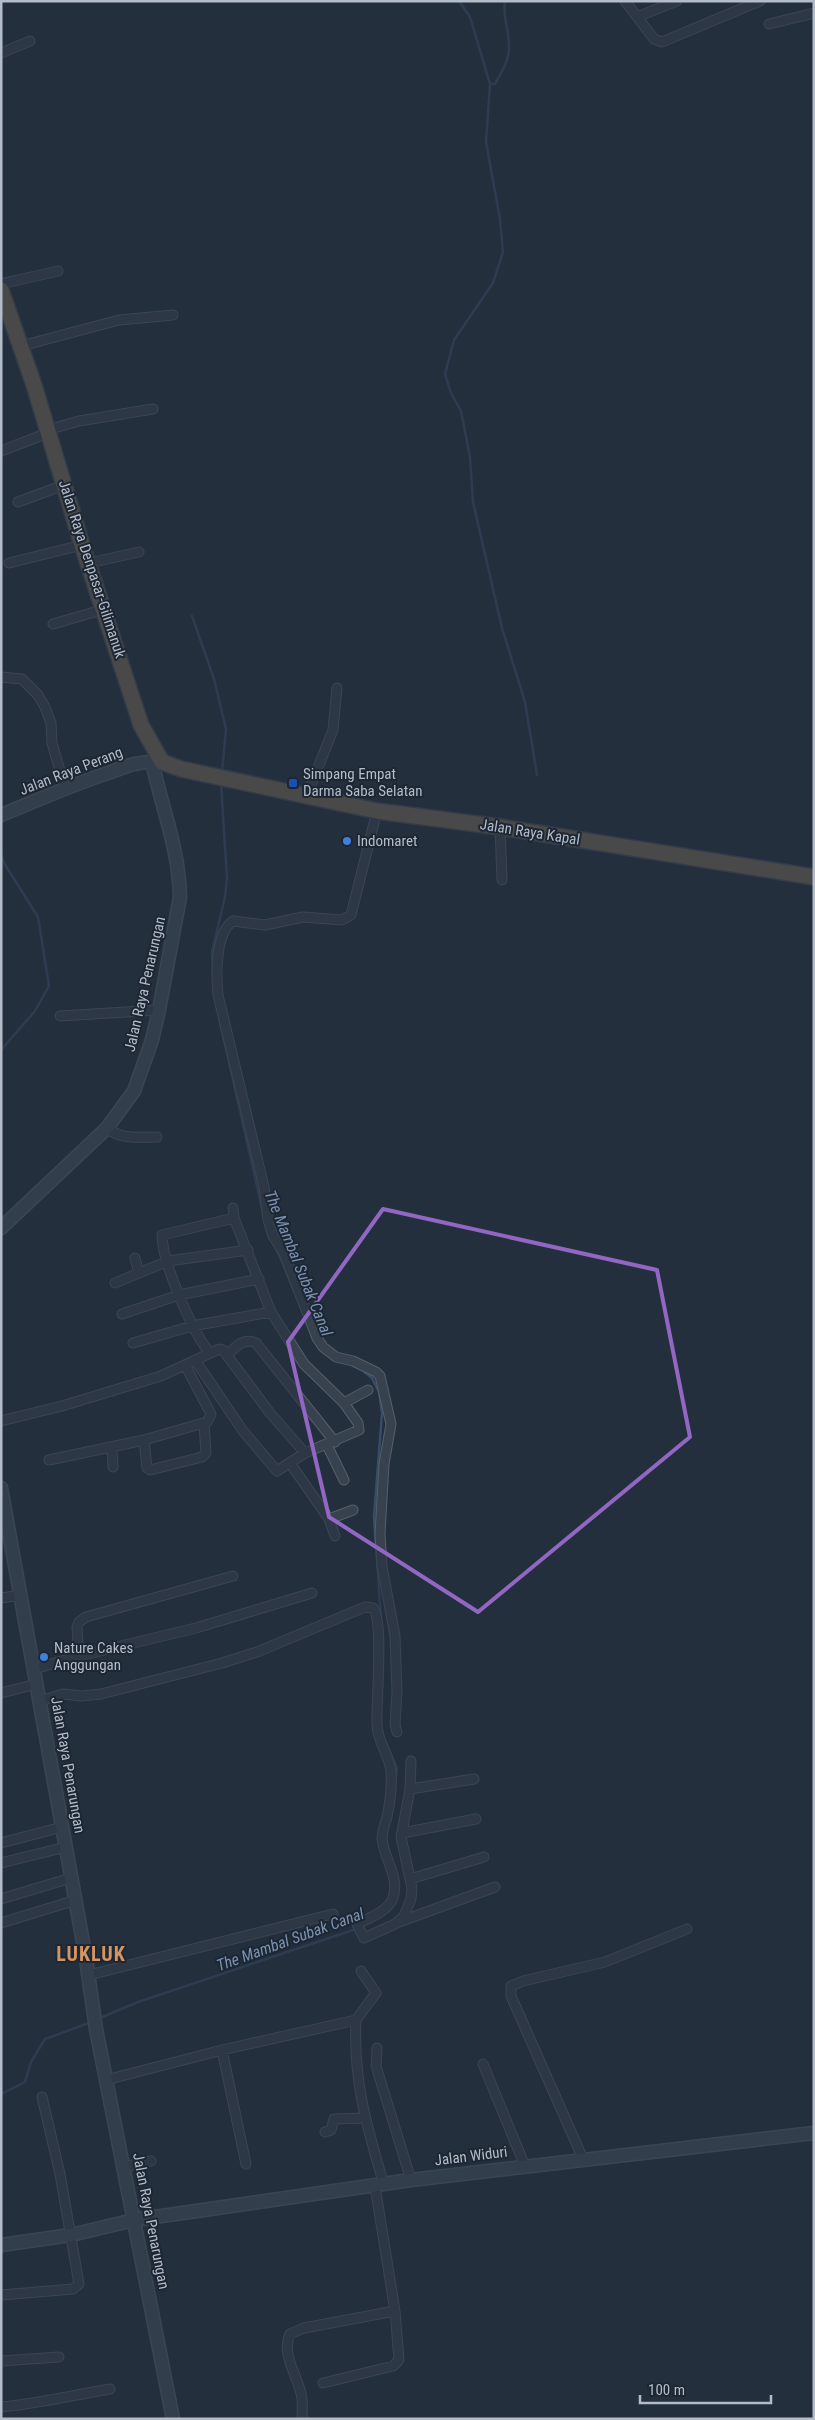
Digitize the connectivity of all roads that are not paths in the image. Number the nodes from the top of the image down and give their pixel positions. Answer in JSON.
{"nodes":[{"id":1,"x":625,"y":1,"type":"edge"},
{"id":2,"x":677,"y":1,"type":"edge"},
{"id":3,"x":760,"y":1,"type":"edge"},
{"id":4,"x":814,"y":14,"type":"edge"},
{"id":5,"x":637,"y":17,"type":"junction"},
{"id":6,"x":769,"y":24,"type":"dead end"},
{"id":7,"x":30,"y":41,"type":"dead end"},
{"id":8,"x":1,"y":53,"type":"edge"},
{"id":9,"x":58,"y":271,"type":"dead end"},
{"id":10,"x":1,"y":284,"type":"edge"},
{"id":11,"x":1,"y":290,"type":"edge"},
{"id":12,"x":173,"y":314,"type":"dead end"},
{"id":13,"x":21,"y":346,"type":"junction"},
{"id":14,"x":153,"y":409,"type":"dead end"},
{"id":15,"x":48,"y":431,"type":"junction"},
{"id":16,"x":1,"y":451,"type":"edge"},
{"id":17,"x":64,"y":485,"type":"junction"},
{"id":18,"x":18,"y":502,"type":"dead end"},
{"id":19,"x":82,"y":545,"type":"junction"},
{"id":20,"x":139,"y":552,"type":"dead end"},
{"id":21,"x":9,"y":563,"type":"dead end"},
{"id":22,"x":89,"y":563,"type":"junction"},
{"id":23,"x":105,"y":609,"type":"junction"},
{"id":24,"x":53,"y":624,"type":"dead end"},
{"id":25,"x":1,"y":677,"type":"edge"},
{"id":26,"x":337,"y":688,"type":"dead end"},
{"id":27,"x":155,"y":759,"type":"junction"},
{"id":28,"x":65,"y":788,"type":"junction"},
{"id":29,"x":307,"y":795,"type":"junction"},
{"id":30,"x":377,"y":811,"type":"junction"},
{"id":31,"x":2,"y":815,"type":"edge"},
{"id":32,"x":500,"y":828,"type":"junction"},
{"id":33,"x":814,"y":877,"type":"edge"},
{"id":34,"x":502,"y":880,"type":"dead end"},
{"id":35,"x":159,"y":1010,"type":"junction"},
{"id":36,"x":60,"y":1016,"type":"dead end"},
{"id":37,"x":107,"y":1128,"type":"junction"},
{"id":38,"x":157,"y":1137,"type":"dead end"},
{"id":39,"x":233,"y":1208,"type":"dead end"},
{"id":40,"x":234,"y":1218,"type":"junction"},
{"id":41,"x":1,"y":1228,"type":"edge"},
{"id":42,"x":248,"y":1250,"type":"junction"},
{"id":43,"x":135,"y":1258,"type":"dead end"},
{"id":44,"x":168,"y":1261,"type":"junction"},
{"id":45,"x":140,"y":1273,"type":"junction"},
{"id":46,"x":259,"y":1279,"type":"junction"},
{"id":47,"x":115,"y":1283,"type":"dead end"},
{"id":48,"x":179,"y":1295,"type":"junction"},
{"id":49,"x":271,"y":1312,"type":"junction"},
{"id":50,"x":122,"y":1314,"type":"dead end"},
{"id":51,"x":192,"y":1326,"type":"junction"},
{"id":52,"x":134,"y":1343,"type":"dead end"},
{"id":53,"x":209,"y":1352,"type":"junction"},
{"id":54,"x":227,"y":1356,"type":"junction"},
{"id":55,"x":195,"y":1360,"type":"junction"},
{"id":56,"x":185,"y":1364,"type":"junction"},
{"id":57,"x":368,"y":1390,"type":"dead end"},
{"id":58,"x":344,"y":1403,"type":"junction"},
{"id":59,"x":1,"y":1414,"type":"edge"},
{"id":60,"x":21,"y":1415,"type":"junction"},
{"id":61,"x":1,"y":1421,"type":"edge"},
{"id":62,"x":204,"y":1424,"type":"junction"},
{"id":63,"x":144,"y":1440,"type":"junction"},
{"id":64,"x":331,"y":1443,"type":"junction"},
{"id":65,"x":112,"y":1448,"type":"junction"},
{"id":66,"x":305,"y":1453,"type":"junction"},
{"id":67,"x":49,"y":1460,"type":"dead end"},
{"id":68,"x":290,"y":1463,"type":"junction"},
{"id":69,"x":113,"y":1467,"type":"dead end"},
{"id":70,"x":344,"y":1480,"type":"dead end"},
{"id":71,"x":1,"y":1488,"type":"edge"},
{"id":72,"x":353,"y":1510,"type":"dead end"},
{"id":73,"x":329,"y":1519,"type":"junction"},
{"id":74,"x":335,"y":1536,"type":"dead end"},
{"id":75,"x":233,"y":1576,"type":"dead end"},
{"id":76,"x":312,"y":1593,"type":"dead end"},
{"id":77,"x":22,"y":1595,"type":"junction"},
{"id":78,"x":1,"y":1598,"type":"edge"},
{"id":79,"x":79,"y":1656,"type":"junction"},
{"id":80,"x":378,"y":1664,"type":"junction"},
{"id":81,"x":395,"y":1664,"type":"junction"},
{"id":82,"x":34,"y":1669,"type":"junction"},
{"id":83,"x":37,"y":1684,"type":"junction"},
{"id":84,"x":1,"y":1693,"type":"edge"},
{"id":85,"x":40,"y":1701,"type":"junction"},
{"id":86,"x":397,"y":1732,"type":"dead end"},
{"id":87,"x":410,"y":1761,"type":"dead end"},
{"id":88,"x":474,"y":1779,"type":"dead end"},
{"id":89,"x":410,"y":1789,"type":"junction"},
{"id":90,"x":476,"y":1819,"type":"dead end"},
{"id":91,"x":62,"y":1827,"type":"junction"},
{"id":92,"x":402,"y":1833,"type":"junction"},
{"id":93,"x":1,"y":1843,"type":"edge"},
{"id":94,"x":66,"y":1847,"type":"junction"},
{"id":95,"x":484,"y":1857,"type":"dead end"},
{"id":96,"x":1,"y":1863,"type":"edge"},
{"id":97,"x":71,"y":1878,"type":"junction"},
{"id":98,"x":410,"y":1878,"type":"junction"},
{"id":99,"x":495,"y":1887,"type":"dead end"},
{"id":100,"x":1,"y":1899,"type":"edge"},
{"id":101,"x":76,"y":1900,"type":"junction"},
{"id":102,"x":333,"y":1914,"type":"dead end"},
{"id":103,"x":1,"y":1923,"type":"edge"},
{"id":104,"x":394,"y":1924,"type":"junction"},
{"id":105,"x":687,"y":1929,"type":"dead end"},
{"id":106,"x":362,"y":1971,"type":"dead end"},
{"id":107,"x":89,"y":1975,"type":"junction"},
{"id":108,"x":356,"y":2020,"type":"junction"},
{"id":109,"x":377,"y":2048,"type":"dead end"},
{"id":110,"x":222,"y":2050,"type":"junction"},
{"id":111,"x":483,"y":2064,"type":"dead end"},
{"id":112,"x":106,"y":2080,"type":"junction"},
{"id":113,"x":42,"y":2097,"type":"dead end"},
{"id":114,"x":364,"y":2118,"type":"junction"},
{"id":115,"x":325,"y":2132,"type":"dead end"},
{"id":116,"x":814,"y":2133,"type":"edge"},
{"id":117,"x":584,"y":2160,"type":"junction"},
{"id":118,"x":151,"y":2162,"type":"dead end"},
{"id":119,"x":246,"y":2164,"type":"dead end"},
{"id":120,"x":525,"y":2166,"type":"junction"},
{"id":121,"x":124,"y":2167,"type":"junction"},
{"id":122,"x":411,"y":2180,"type":"junction"},
{"id":123,"x":379,"y":2185,"type":"junction"},
{"id":124,"x":134,"y":2220,"type":"junction"},
{"id":125,"x":71,"y":2235,"type":"junction"},
{"id":126,"x":1,"y":2245,"type":"edge"},
{"id":127,"x":1,"y":2295,"type":"edge"},
{"id":128,"x":395,"y":2311,"type":"junction"},
{"id":129,"x":59,"y":2357,"type":"dead end"},
{"id":130,"x":1,"y":2361,"type":"edge"},
{"id":131,"x":323,"y":2383,"type":"dead end"},
{"id":132,"x":110,"y":2389,"type":"dead end"},
{"id":133,"x":1,"y":2408,"type":"edge"},
{"id":134,"x":173,"y":2419,"type":"edge"},
{"id":135,"x":303,"y":2419,"type":"edge"}],
"edges":[{"from":1,"to":5,"type":"street"},
{"from":2,"to":5,"type":"street"},
{"from":3,"to":5,"type":"street"},
{"from":4,"to":6,"type":"street"},
{"from":7,"to":8,"type":"street"},
{"from":9,"to":10,"type":"street"},
{"from":11,"to":13,"type":"highway","name":"Jalan Raya Denpasar-Gilimanuk"},
{"from":12,"to":13,"type":"street"},
{"from":13,"to":15,"type":"highway","name":"Jalan Raya Denpasar-Gilimanuk"},
{"from":14,"to":15,"type":"street"},
{"from":15,"to":16,"type":"street"},
{"from":15,"to":17,"type":"highway","name":"Jalan Raya Denpasar-Gilimanuk"},
{"from":17,"to":18,"type":"street"},
{"from":17,"to":19,"type":"highway","name":"Jalan Raya Denpasar-Gilimanuk"},
{"from":19,"to":21,"type":"street"},
{"from":19,"to":22,"type":"highway","name":"Jalan Raya Denpasar-Gilimanuk"},
{"from":20,"to":22,"type":"street"},
{"from":22,"to":23,"type":"highway","name":"Jalan Raya Denpasar-Gilimanuk"},
{"from":23,"to":24,"type":"street"},
{"from":23,"to":27,"type":"highway","name":"Jalan Raya Denpasar-Gilimanuk"},
{"from":25,"to":28,"type":"street"},
{"from":26,"to":29,"type":"street"},
{"from":27,"to":28,"type":"main road","name":"Jalan Raya Perang"},
{"from":27,"to":29,"type":"highway","name":"Jalan Raya Kapal"},
{"from":27,"to":35,"type":"main road","name":"Jalan Raya Penarungan"},
{"from":28,"to":31,"type":"main road","name":"Jalan Raya Perang"},
{"from":29,"to":30,"type":"highway","name":"Jalan Raya Kapal"},
{"from":30,"to":32,"type":"highway","name":"Jalan Raya Kapal"},
{"from":30,"to":81,"type":"street"},
{"from":32,"to":33,"type":"highway","name":"Jalan Raya Kapal"},
{"from":32,"to":34,"type":"street"},
{"from":35,"to":36,"type":"street"},
{"from":35,"to":37,"type":"main road","name":"Jalan Raya Penarungan"},
{"from":37,"to":38,"type":"street"},
{"from":37,"to":41,"type":"main road","name":"Jalan Raya Penarungan"},
{"from":39,"to":40,"type":"street"},
{"from":40,"to":42,"type":"street"},
{"from":40,"to":44,"type":"street"},
{"from":42,"to":44,"type":"street"},
{"from":42,"to":46,"type":"street"},
{"from":43,"to":45,"type":"street"},
{"from":44,"to":45,"type":"street"},
{"from":44,"to":48,"type":"street"},
{"from":45,"to":47,"type":"street"},
{"from":46,"to":48,"type":"street"},
{"from":46,"to":49,"type":"street"},
{"from":48,"to":50,"type":"street"},
{"from":48,"to":51,"type":"street"},
{"from":49,"to":51,"type":"street"},
{"from":49,"to":58,"type":"street"},
{"from":51,"to":52,"type":"street"},
{"from":51,"to":53,"type":"street"},
{"from":53,"to":54,"type":"street"},
{"from":53,"to":55,"type":"street"},
{"from":54,"to":64,"type":"street"},
{"from":54,"to":66,"type":"street"},
{"from":55,"to":56,"type":"street"},
{"from":55,"to":68,"type":"street"},
{"from":56,"to":60,"type":"street"},
{"from":56,"to":62,"type":"street"},
{"from":57,"to":58,"type":"street"},
{"from":58,"to":64,"type":"street"},
{"from":59,"to":60,"type":"street"},
{"from":60,"to":61,"type":"street"},
{"from":62,"to":63,"type":"street"},
{"from":62,"to":63,"type":"street"},
{"from":63,"to":65,"type":"street"},
{"from":64,"to":66,"type":"street"},
{"from":64,"to":70,"type":"street"},
{"from":65,"to":67,"type":"street"},
{"from":65,"to":69,"type":"street"},
{"from":66,"to":68,"type":"street"},
{"from":68,"to":73,"type":"street"},
{"from":71,"to":77,"type":"main road","name":"Jalan Raya Penarungan"},
{"from":72,"to":73,"type":"street"},
{"from":73,"to":74,"type":"street"},
{"from":75,"to":79,"type":"street"},
{"from":76,"to":79,"type":"street"},
{"from":77,"to":78,"type":"street"},
{"from":77,"to":82,"type":"main road","name":"Jalan Raya Penarungan"},
{"from":79,"to":82,"type":"street"},
{"from":80,"to":81,"type":"street"},
{"from":80,"to":85,"type":"street"},
{"from":80,"to":104,"type":"street"},
{"from":81,"to":86,"type":"street"},
{"from":82,"to":83,"type":"main road","name":"Jalan Raya Penarungan"},
{"from":83,"to":84,"type":"street"},
{"from":83,"to":85,"type":"main road","name":"Jalan Raya Penarungan"},
{"from":85,"to":91,"type":"main road","name":"Jalan Raya Penarungan"},
{"from":87,"to":89,"type":"street"},
{"from":88,"to":89,"type":"street"},
{"from":89,"to":92,"type":"street"},
{"from":90,"to":92,"type":"street"},
{"from":91,"to":93,"type":"street"},
{"from":91,"to":94,"type":"main road","name":"Jalan Raya Penarungan"},
{"from":92,"to":98,"type":"street"},
{"from":94,"to":96,"type":"street"},
{"from":94,"to":97,"type":"main road","name":"Jalan Raya Penarungan"},
{"from":95,"to":98,"type":"street"},
{"from":97,"to":100,"type":"street"},
{"from":97,"to":101,"type":"main road","name":"Jalan Raya Penarungan"},
{"from":98,"to":104,"type":"street"},
{"from":99,"to":104,"type":"street"},
{"from":101,"to":103,"type":"street"},
{"from":101,"to":107,"type":"main road","name":"Jalan Raya Penarungan"},
{"from":102,"to":107,"type":"street"},
{"from":105,"to":117,"type":"street"},
{"from":106,"to":108,"type":"street"},
{"from":107,"to":112,"type":"main road","name":"Jalan Raya Penarungan"},
{"from":108,"to":110,"type":"street"},
{"from":108,"to":114,"type":"street"},
{"from":109,"to":122,"type":"street"},
{"from":110,"to":112,"type":"street"},
{"from":110,"to":119,"type":"street"},
{"from":111,"to":120,"type":"street"},
{"from":112,"to":121,"type":"main road","name":"Jalan Raya Penarungan"},
{"from":113,"to":125,"type":"street"},
{"from":114,"to":115,"type":"street"},
{"from":114,"to":123,"type":"street"},
{"from":116,"to":117,"type":"main road","name":"Jalan Widuri"},
{"from":117,"to":120,"type":"main road","name":"Jalan Widuri"},
{"from":118,"to":121,"type":"street"},
{"from":120,"to":122,"type":"main road","name":"Jalan Widuri"},
{"from":121,"to":124,"type":"main road","name":"Jalan Raya Penarungan"},
{"from":122,"to":123,"type":"main road","name":"Jalan Widuri"},
{"from":123,"to":124,"type":"main road","name":"Jalan Widuri"},
{"from":123,"to":128,"type":"street"},
{"from":124,"to":125,"type":"main road","name":"Jalan Widuri"},
{"from":124,"to":134,"type":"main road","name":"Jalan Raya Penarungan"},
{"from":125,"to":126,"type":"main road","name":"Jalan Widuri"},
{"from":125,"to":127,"type":"street"},
{"from":128,"to":131,"type":"street"},
{"from":128,"to":135,"type":"street"},
{"from":129,"to":130,"type":"street"},
{"from":132,"to":133,"type":"street"}]}
